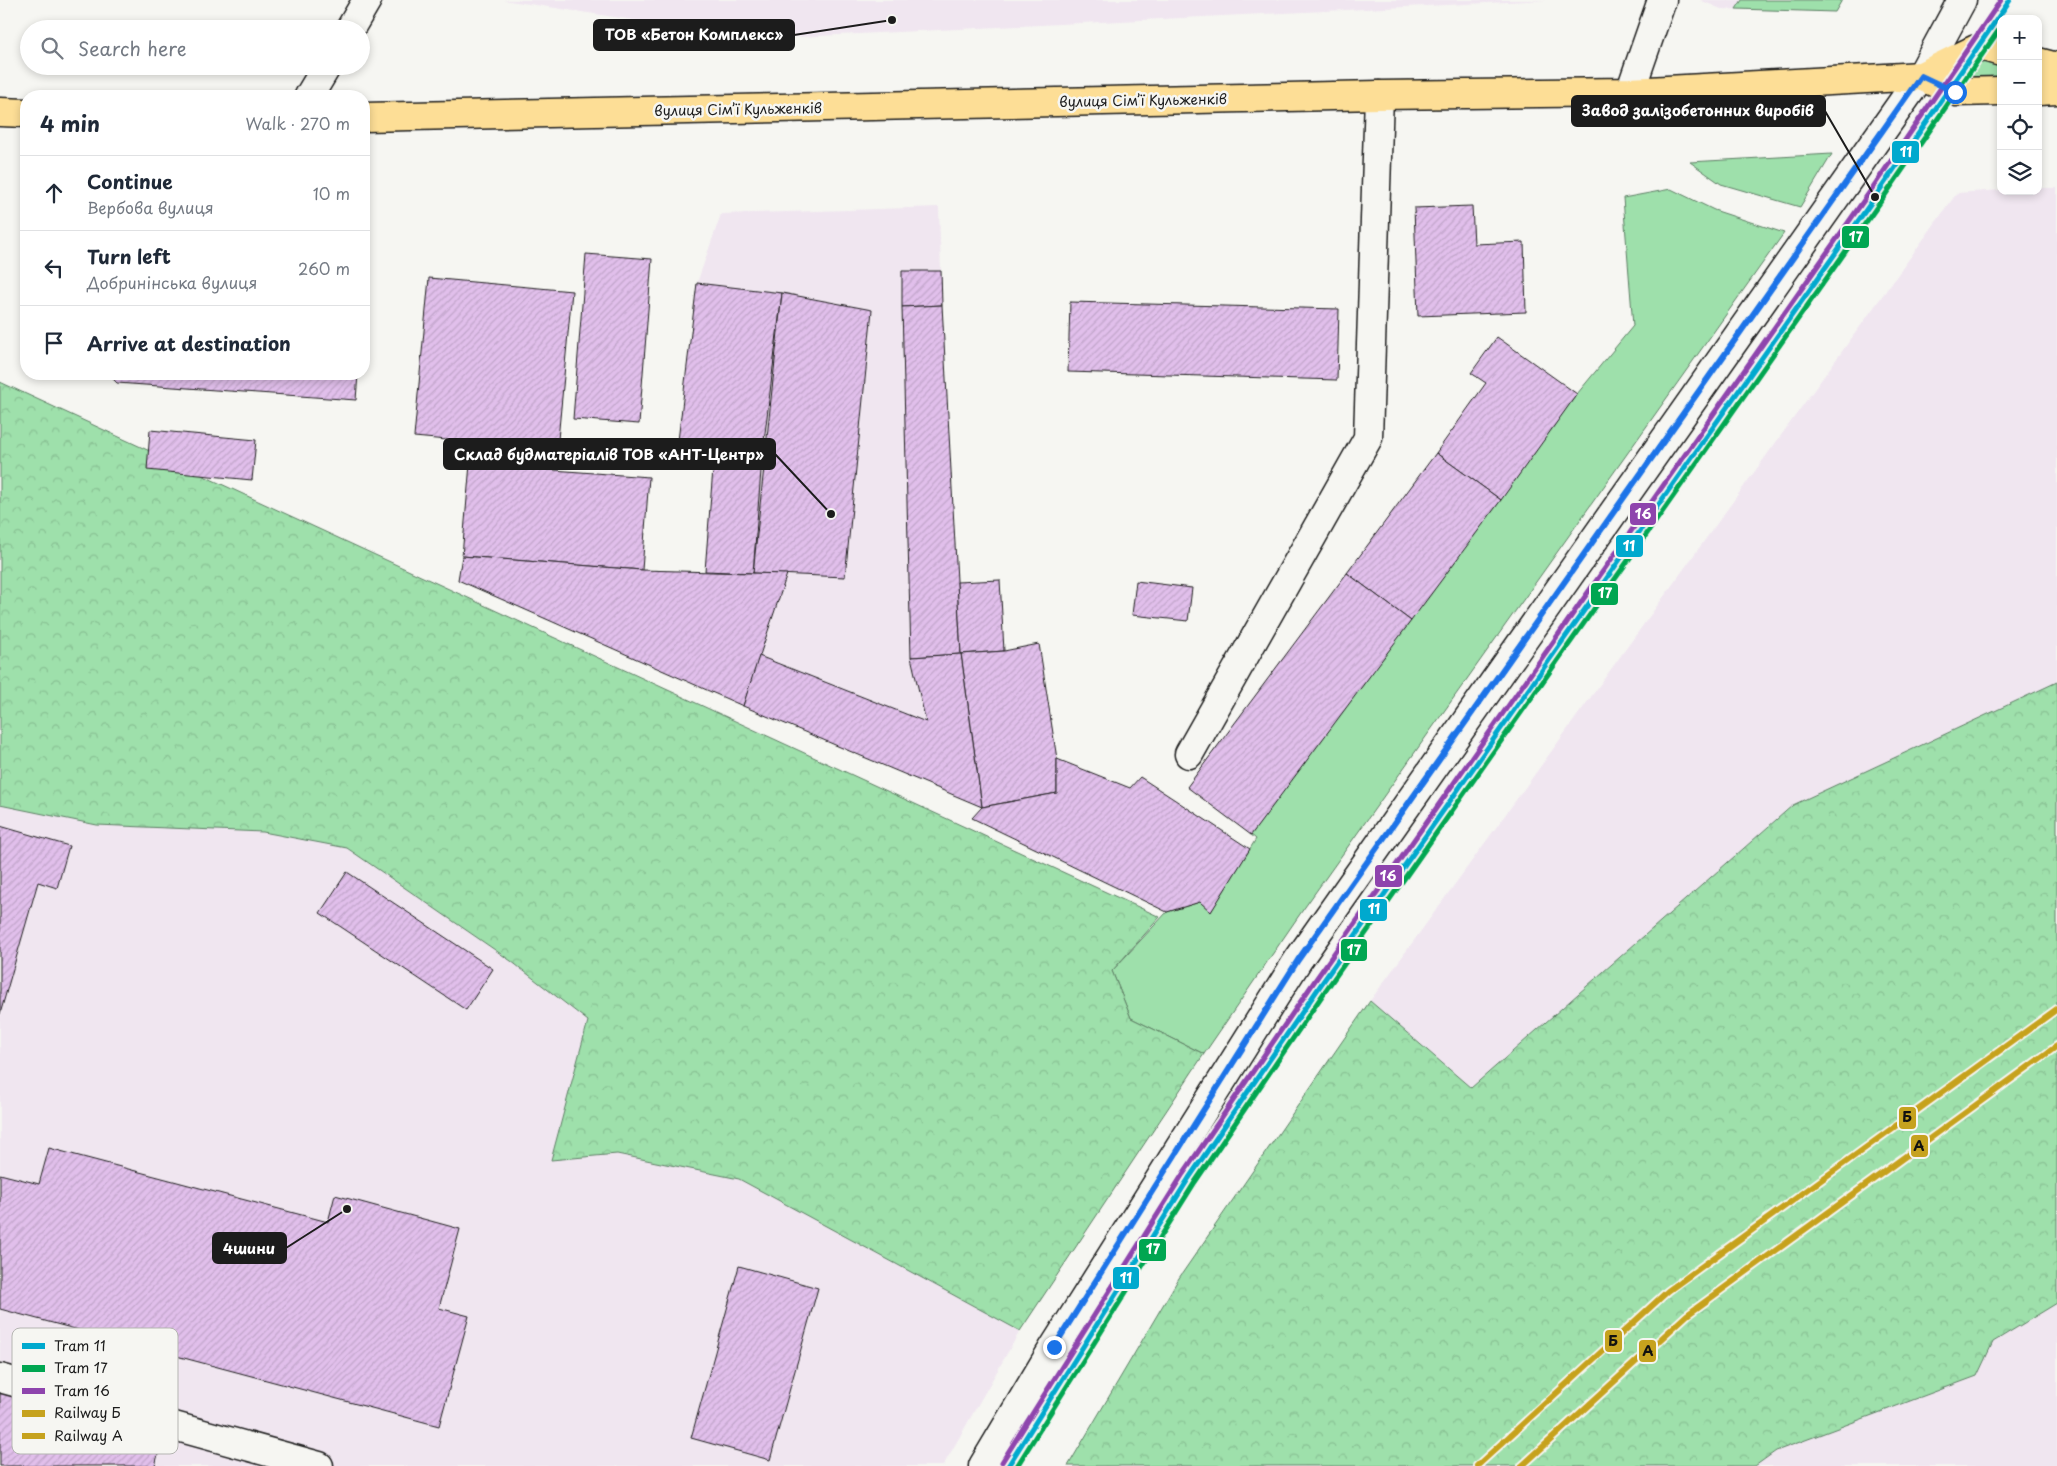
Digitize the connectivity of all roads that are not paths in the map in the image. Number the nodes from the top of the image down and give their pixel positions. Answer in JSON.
{"nodes":[{"id":1,"x":368,"y":0,"type":"edge"},
{"id":2,"x":1662,"y":0,"type":"edge"},
{"id":3,"x":1962,"y":0,"type":"edge"},
{"id":4,"x":356,"y":20,"type":"edge"},
{"id":5,"x":1997,"y":51,"type":"edge"},
{"id":6,"x":2042,"y":63,"type":"edge"},
{"id":7,"x":2057,"y":67,"type":"edge"},
{"id":8,"x":322,"y":75,"type":"edge"},
{"id":9,"x":1921,"y":76,"type":"junction"},
{"id":10,"x":313,"y":90,"type":"edge"},
{"id":11,"x":2042,"y":90,"type":"edge"},
{"id":12,"x":2057,"y":90,"type":"edge"},
{"id":13,"x":1997,"y":91,"type":"edge"},
{"id":14,"x":1630,"y":92,"type":"junction"},
{"id":15,"x":1379,"y":95,"type":"junction"},
{"id":16,"x":0,"y":112,"type":"edge"},
{"id":17,"x":20,"y":113,"type":"edge"},
{"id":18,"x":370,"y":117,"type":"edge"},
{"id":19,"x":1189,"y":754,"type":"dead end"},
{"id":20,"x":178,"y":1427,"type":"edge"},
{"id":21,"x":319,"y":1466,"type":"edge"},
{"id":22,"x":983,"y":1466,"type":"edge"}],
"edges":[{"from":1,"to":4,"type":"street"},
{"from":2,"to":14,"type":"street"},
{"from":3,"to":9,"type":"street"},
{"from":5,"to":9,"type":"main road"},
{"from":6,"to":7,"type":"main road"},
{"from":8,"to":10,"type":"street"},
{"from":9,"to":13,"type":"main road"},
{"from":9,"to":14,"type":"main road","name":"вулиця Сімʼї Кульженків"},
{"from":9,"to":22,"type":"street"},
{"from":11,"to":12,"type":"main road"},
{"from":14,"to":15,"type":"main road","name":"вулиця Сімʼї Кульженків"},
{"from":15,"to":18,"type":"main road","name":"вулиця Сімʼї Кульженків"},
{"from":15,"to":19,"type":"street"},
{"from":16,"to":17,"type":"main road"},
{"from":20,"to":21,"type":"street"}]}
